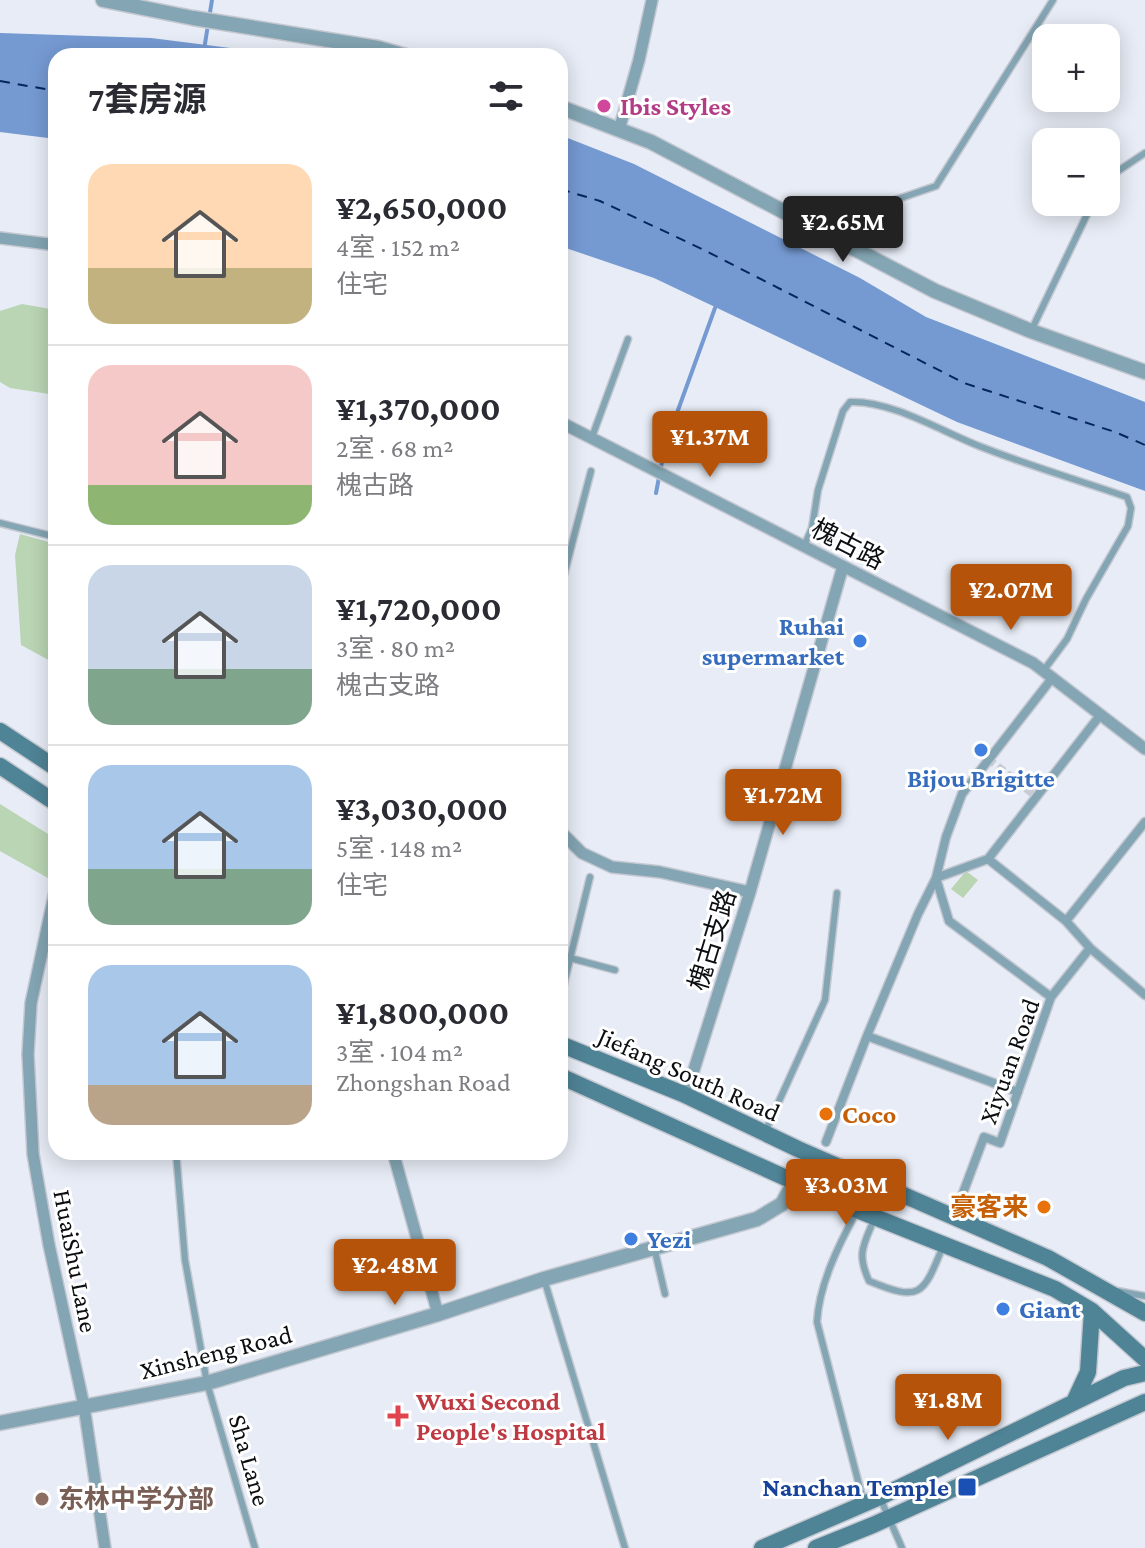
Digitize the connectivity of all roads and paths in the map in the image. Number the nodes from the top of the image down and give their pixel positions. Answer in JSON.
{"nodes":[{"id":1,"x":103,"y":0,"type":"edge"},
{"id":2,"x":652,"y":0,"type":"edge"},
{"id":3,"x":1053,"y":0,"type":"edge"},
{"id":4,"x":378,"y":48,"type":"edge"},
{"id":5,"x":568,"y":110,"type":"edge"},
{"id":6,"x":619,"y":130,"type":"junction"},
{"id":7,"x":1145,"y":153,"type":"edge"},
{"id":8,"x":1120,"y":170,"type":"edge"},
{"id":9,"x":1086,"y":216,"type":"edge"},
{"id":10,"x":0,"y":238,"type":"edge"},
{"id":11,"x":48,"y":244,"type":"edge"},
{"id":12,"x":860,"y":252,"type":"junction"},
{"id":13,"x":1031,"y":331,"type":"junction"},
{"id":14,"x":628,"y":339,"type":"dead end"},
{"id":15,"x":1145,"y":372,"type":"edge"},
{"id":16,"x":568,"y":426,"type":"edge"},
{"id":17,"x":591,"y":438,"type":"junction"},
{"id":18,"x":591,"y":471,"type":"dead end"},
{"id":19,"x":0,"y":523,"type":"edge"},
{"id":20,"x":48,"y":535,"type":"edge"},
{"id":21,"x":804,"y":546,"type":"junction"},
{"id":22,"x":568,"y":559,"type":"edge"},
{"id":23,"x":843,"y":566,"type":"junction"},
{"id":24,"x":1048,"y":674,"type":"junction"},
{"id":25,"x":1101,"y":714,"type":"junction"},
{"id":26,"x":0,"y":731,"type":"edge"},
{"id":27,"x":1145,"y":749,"type":"edge"},
{"id":28,"x":48,"y":763,"type":"edge"},
{"id":29,"x":0,"y":766,"type":"edge"},
{"id":30,"x":48,"y":798,"type":"edge"},
{"id":31,"x":1145,"y":822,"type":"edge"},
{"id":32,"x":568,"y":839,"type":"edge"},
{"id":33,"x":988,"y":859,"type":"junction"},
{"id":34,"x":590,"y":877,"type":"dead end"},
{"id":35,"x":936,"y":878,"type":"junction"},
{"id":36,"x":750,"y":892,"type":"junction"},
{"id":37,"x":837,"y":893,"type":"dead end"},
{"id":38,"x":1066,"y":921,"type":"junction"},
{"id":39,"x":48,"y":924,"type":"edge"},
{"id":40,"x":1090,"y":948,"type":"junction"},
{"id":41,"x":570,"y":961,"type":"junction"},
{"id":42,"x":568,"y":969,"type":"edge"},
{"id":43,"x":615,"y":970,"type":"dead end"},
{"id":44,"x":1145,"y":995,"type":"edge"},
{"id":45,"x":1051,"y":997,"type":"junction"},
{"id":46,"x":867,"y":1036,"type":"junction"},
{"id":47,"x":568,"y":1047,"type":"edge"},
{"id":48,"x":568,"y":1080,"type":"edge"},
{"id":49,"x":1018,"y":1092,"type":"junction"},
{"id":50,"x":683,"y":1094,"type":"junction"},
{"id":51,"x":764,"y":1133,"type":"junction"},
{"id":52,"x":826,"y":1142,"type":"dead end"},
{"id":53,"x":177,"y":1160,"type":"edge"},
{"id":54,"x":395,"y":1160,"type":"edge"},
{"id":55,"x":794,"y":1183,"type":"junction"},
{"id":56,"x":857,"y":1210,"type":"junction"},
{"id":57,"x":875,"y":1217,"type":"junction"},
{"id":58,"x":954,"y":1218,"type":"junction"},
{"id":59,"x":944,"y":1244,"type":"junction"},
{"id":60,"x":654,"y":1247,"type":"junction"},
{"id":61,"x":544,"y":1279,"type":"junction"},
{"id":62,"x":1105,"y":1289,"type":"junction"},
{"id":63,"x":665,"y":1294,"type":"dead end"},
{"id":64,"x":1145,"y":1296,"type":"edge"},
{"id":65,"x":1092,"y":1311,"type":"junction"},
{"id":66,"x":1145,"y":1313,"type":"edge"},
{"id":67,"x":438,"y":1314,"type":"junction"},
{"id":68,"x":1145,"y":1359,"type":"edge"},
{"id":69,"x":1145,"y":1373,"type":"edge"},
{"id":70,"x":207,"y":1383,"type":"junction"},
{"id":71,"x":1074,"y":1402,"type":"junction"},
{"id":72,"x":1145,"y":1402,"type":"edge"},
{"id":73,"x":84,"y":1406,"type":"junction"},
{"id":74,"x":0,"y":1423,"type":"edge"},
{"id":75,"x":872,"y":1500,"type":"junction"},
{"id":76,"x":888,"y":1518,"type":"junction"},
{"id":77,"x":105,"y":1548,"type":"edge"},
{"id":78,"x":255,"y":1548,"type":"edge"},
{"id":79,"x":625,"y":1548,"type":"edge"},
{"id":80,"x":762,"y":1548,"type":"edge"},
{"id":81,"x":816,"y":1548,"type":"edge"},
{"id":82,"x":902,"y":1548,"type":"edge"}],
"edges":[{"from":1,"to":4,"type":"street"},
{"from":2,"to":6,"type":"street"},
{"from":3,"to":12,"type":"lane"},
{"from":5,"to":6,"type":"street"},
{"from":6,"to":12,"type":"street"},
{"from":7,"to":8,"type":"lane"},
{"from":9,"to":13,"type":"lane"},
{"from":10,"to":11,"type":"street"},
{"from":12,"to":13,"type":"street"},
{"from":13,"to":15,"type":"street"},
{"from":14,"to":17,"type":"lane"},
{"from":16,"to":17,"type":"street","name":"槐古路"},
{"from":17,"to":21,"type":"street","name":"槐古路"},
{"from":18,"to":22,"type":"lane"},
{"from":19,"to":20,"type":"lane"},
{"from":21,"to":23,"type":"street","name":"槐古路"},
{"from":21,"to":24,"type":"lane"},
{"from":23,"to":24,"type":"street","name":"槐古路"},
{"from":23,"to":36,"type":"street","name":"槐古支路"},
{"from":24,"to":25,"type":"street","name":"槐古路"},
{"from":24,"to":35,"type":"street"},
{"from":25,"to":27,"type":"street","name":"槐古路"},
{"from":25,"to":33,"type":"street"},
{"from":26,"to":28,"type":"main road"},
{"from":29,"to":30,"type":"main road"},
{"from":31,"to":38,"type":"street"},
{"from":32,"to":36,"type":"street"},
{"from":33,"to":35,"type":"street"},
{"from":33,"to":38,"type":"street"},
{"from":34,"to":41,"type":"lane"},
{"from":35,"to":45,"type":"street"},
{"from":35,"to":46,"type":"street"},
{"from":36,"to":50,"type":"street","name":"槐古支路"},
{"from":37,"to":51,"type":"lane"},
{"from":38,"to":40,"type":"street"},
{"from":39,"to":73,"type":"street","name":"HuaiShu Lane"},
{"from":40,"to":44,"type":"street"},
{"from":40,"to":45,"type":"street","name":"Xiyuan Road"},
{"from":41,"to":42,"type":"lane"},
{"from":41,"to":43,"type":"lane"},
{"from":45,"to":49,"type":"street","name":"Xiyuan Road"},
{"from":46,"to":49,"type":"street"},
{"from":46,"to":52,"type":"street"},
{"from":47,"to":50,"type":"main road","name":"Jiefang South Road"},
{"from":48,"to":55,"type":"main road","name":"Jiefang South Road"},
{"from":49,"to":58,"type":"street","name":"Xiyuan Road"},
{"from":50,"to":51,"type":"main road","name":"Jiefang South Road"},
{"from":51,"to":58,"type":"main road","name":"Jiefang South Road"},
{"from":53,"to":70,"type":"lane","name":"Sha Lane"},
{"from":54,"to":67,"type":"street"},
{"from":55,"to":56,"type":"main road","name":"Jiefang South Road"},
{"from":55,"to":60,"type":"street","name":"Xinsheng Road"},
{"from":56,"to":57,"type":"main road","name":"Jiefang South Road"},
{"from":56,"to":75,"type":"lane"},
{"from":57,"to":59,"type":"main road","name":"Jiefang South Road"},
{"from":57,"to":59,"type":"lane"},
{"from":58,"to":62,"type":"main road","name":"Jiefang South Road"},
{"from":59,"to":65,"type":"main road","name":"Jiefang South Road"},
{"from":60,"to":61,"type":"street","name":"Xinsheng Road"},
{"from":60,"to":63,"type":"lane"},
{"from":61,"to":67,"type":"street","name":"Xinsheng Road"},
{"from":61,"to":79,"type":"lane"},
{"from":62,"to":64,"type":"lane"},
{"from":62,"to":66,"type":"main road","name":"Jiefang South Road"},
{"from":65,"to":68,"type":"main road","name":"Jiefang South Road"},
{"from":65,"to":71,"type":"main road"},
{"from":67,"to":70,"type":"street","name":"Xinsheng Road"},
{"from":69,"to":71,"type":"main road"},
{"from":70,"to":73,"type":"street","name":"Xinsheng Road"},
{"from":70,"to":78,"type":"lane","name":"Sha Lane"},
{"from":71,"to":75,"type":"main road"},
{"from":72,"to":76,"type":"main road"},
{"from":73,"to":74,"type":"street","name":"Xinsheng Road"},
{"from":73,"to":77,"type":"street","name":"HuaiShu Lane"},
{"from":75,"to":76,"type":"lane"},
{"from":75,"to":80,"type":"main road"},
{"from":76,"to":81,"type":"main road"},
{"from":76,"to":82,"type":"lane"}]}
